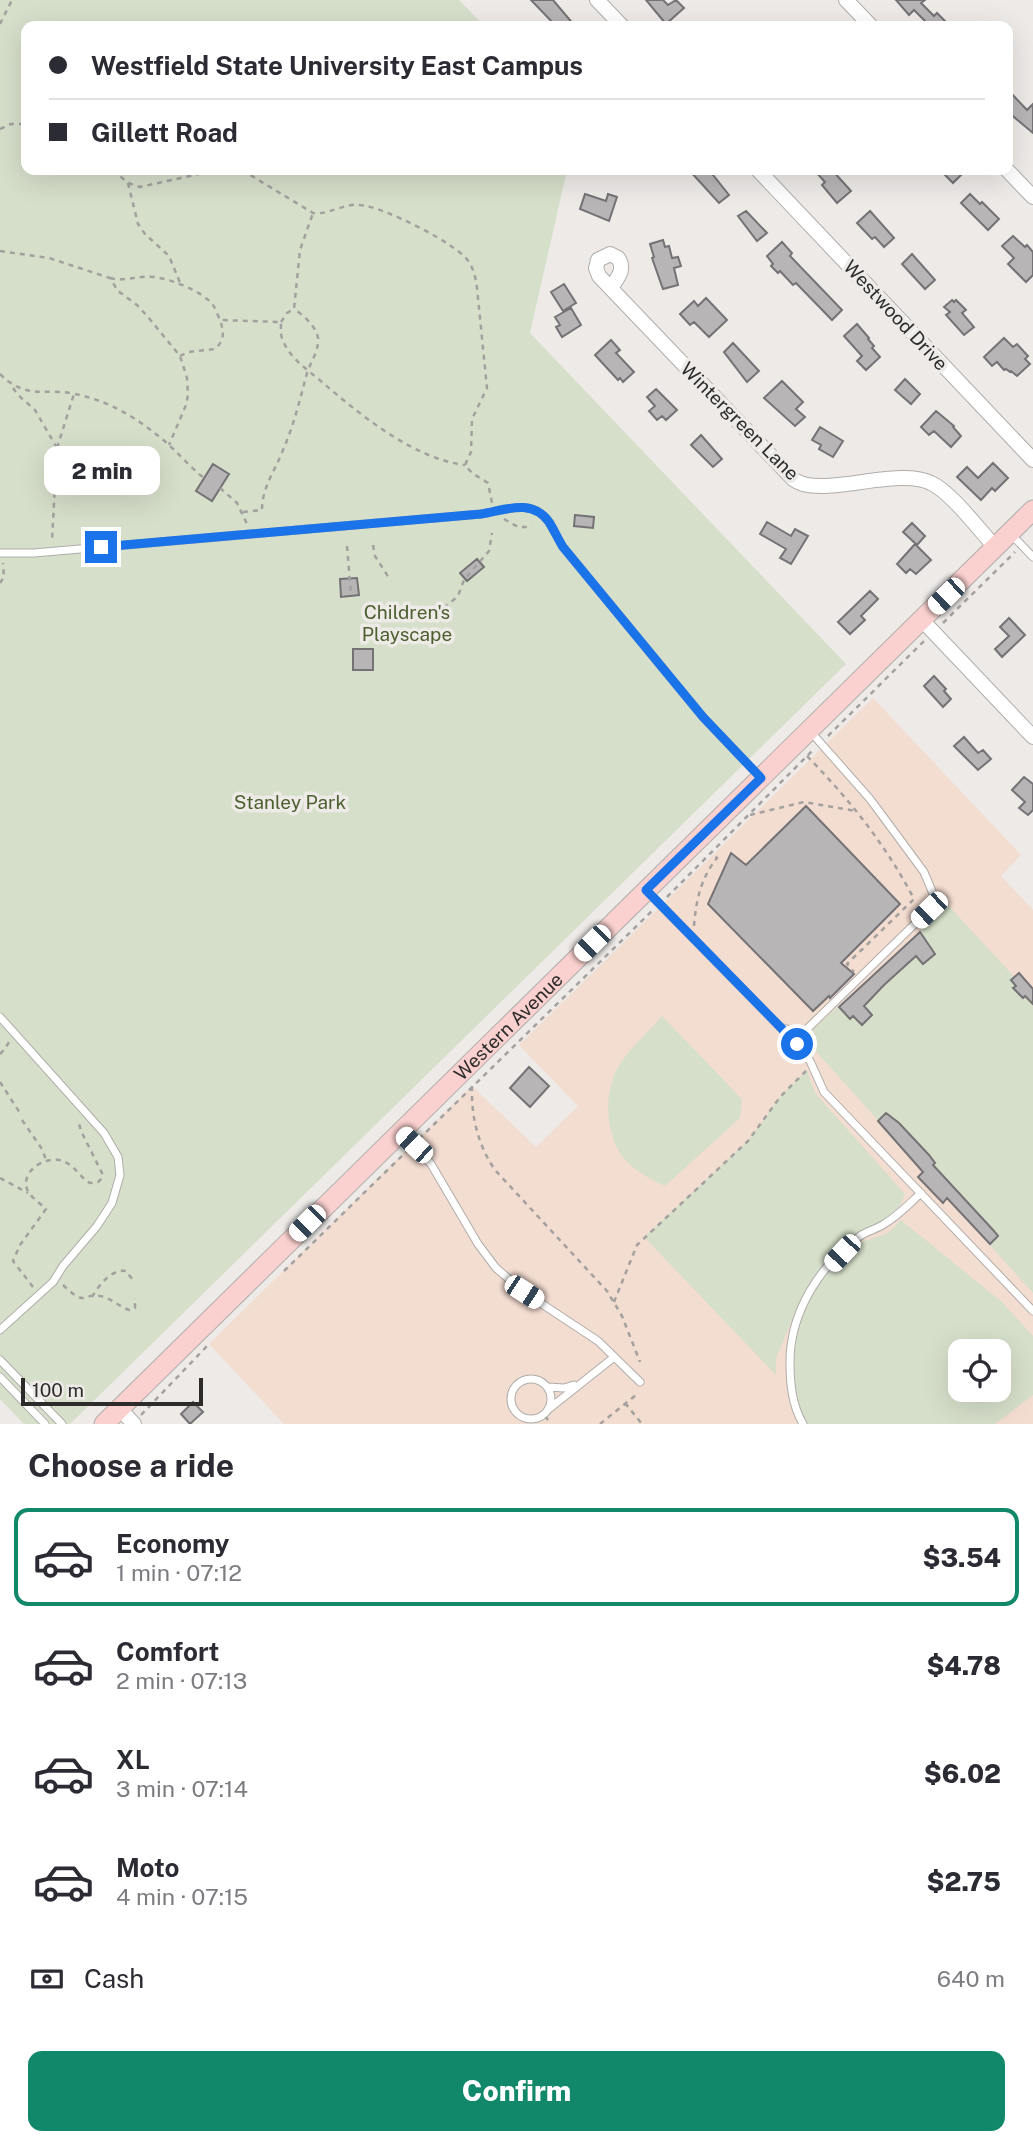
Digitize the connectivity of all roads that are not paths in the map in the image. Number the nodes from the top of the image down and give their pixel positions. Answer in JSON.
{"nodes":[{"id":1,"x":597,"y":0,"type":"edge"},
{"id":2,"x":846,"y":0,"type":"edge"},
{"id":3,"x":617,"y":21,"type":"edge"},
{"id":4,"x":866,"y":21,"type":"edge"},
{"id":5,"x":763,"y":175,"type":"edge"},
{"id":6,"x":1012,"y":175,"type":"edge"},
{"id":7,"x":1033,"y":197,"type":"edge"},
{"id":8,"x":611,"y":288,"type":"dead end"},
{"id":9,"x":1033,"y":460,"type":"edge"},
{"id":10,"x":1033,"y":510,"type":"edge"},
{"id":11,"x":1016,"y":539,"type":"junction"},
{"id":12,"x":996,"y":548,"type":"junction"},
{"id":13,"x":1,"y":552,"type":"edge"},
{"id":14,"x":1033,"y":557,"type":"edge"},
{"id":15,"x":927,"y":626,"type":"junction"},
{"id":16,"x":816,"y":736,"type":"junction"},
{"id":17,"x":1033,"y":737,"type":"edge"},
{"id":18,"x":761,"y":778,"type":"junction"},
{"id":19,"x":653,"y":897,"type":"junction"},
{"id":20,"x":0,"y":1017,"type":"edge"},
{"id":21,"x":780,"y":1027,"type":"junction"},
{"id":22,"x":407,"y":1138,"type":"junction"},
{"id":23,"x":921,"y":1193,"type":"junction"},
{"id":24,"x":1033,"y":1311,"type":"edge"},
{"id":25,"x":0,"y":1330,"type":"edge"},
{"id":26,"x":613,"y":1358,"type":"junction"},
{"id":27,"x":0,"y":1360,"type":"edge"},
{"id":28,"x":0,"y":1377,"type":"edge"},
{"id":29,"x":584,"y":1381,"type":"junction"},
{"id":30,"x":640,"y":1382,"type":"dead end"},
{"id":31,"x":548,"y":1387,"type":"junction"},
{"id":32,"x":547,"y":1412,"type":"junction"},
{"id":33,"x":129,"y":1418,"type":"edge"},
{"id":34,"x":45,"y":1424,"type":"edge"},
{"id":35,"x":62,"y":1424,"type":"edge"},
{"id":36,"x":104,"y":1424,"type":"edge"},
{"id":37,"x":803,"y":1424,"type":"edge"}],
"edges":[{"from":1,"to":3,"type":"street"},
{"from":2,"to":4,"type":"street"},
{"from":5,"to":9,"type":"street","name":"Westwood Drive"},
{"from":6,"to":7,"type":"street"},
{"from":8,"to":12,"type":"street","name":"Wintergreen Lane"},
{"from":10,"to":11,"type":"main road","name":"Western Avenue"},
{"from":11,"to":12,"type":"main road","name":"Western Avenue"},
{"from":11,"to":14,"type":"lane"},
{"from":12,"to":15,"type":"main road","name":"Western Avenue"},
{"from":13,"to":18,"type":"lane"},
{"from":15,"to":16,"type":"main road","name":"Western Avenue"},
{"from":15,"to":17,"type":"street"},
{"from":16,"to":18,"type":"main road","name":"Western Avenue"},
{"from":16,"to":21,"type":"lane"},
{"from":18,"to":19,"type":"main road","name":"Western Avenue"},
{"from":19,"to":21,"type":"lane"},
{"from":19,"to":22,"type":"main road","name":"Western Avenue"},
{"from":20,"to":25,"type":"lane"},
{"from":21,"to":23,"type":"lane"},
{"from":22,"to":26,"type":"lane"},
{"from":22,"to":33,"type":"main road","name":"Western Avenue"},
{"from":23,"to":24,"type":"lane"},
{"from":23,"to":37,"type":"lane"},
{"from":26,"to":29,"type":"lane"},
{"from":26,"to":30,"type":"lane"},
{"from":27,"to":35,"type":"lane"},
{"from":28,"to":34,"type":"lane"},
{"from":29,"to":31,"type":"lane"},
{"from":29,"to":32,"type":"lane"},
{"from":31,"to":32,"type":"lane"},
{"from":31,"to":32,"type":"lane"},
{"from":33,"to":36,"type":"main road","name":"Western Avenue"}]}
